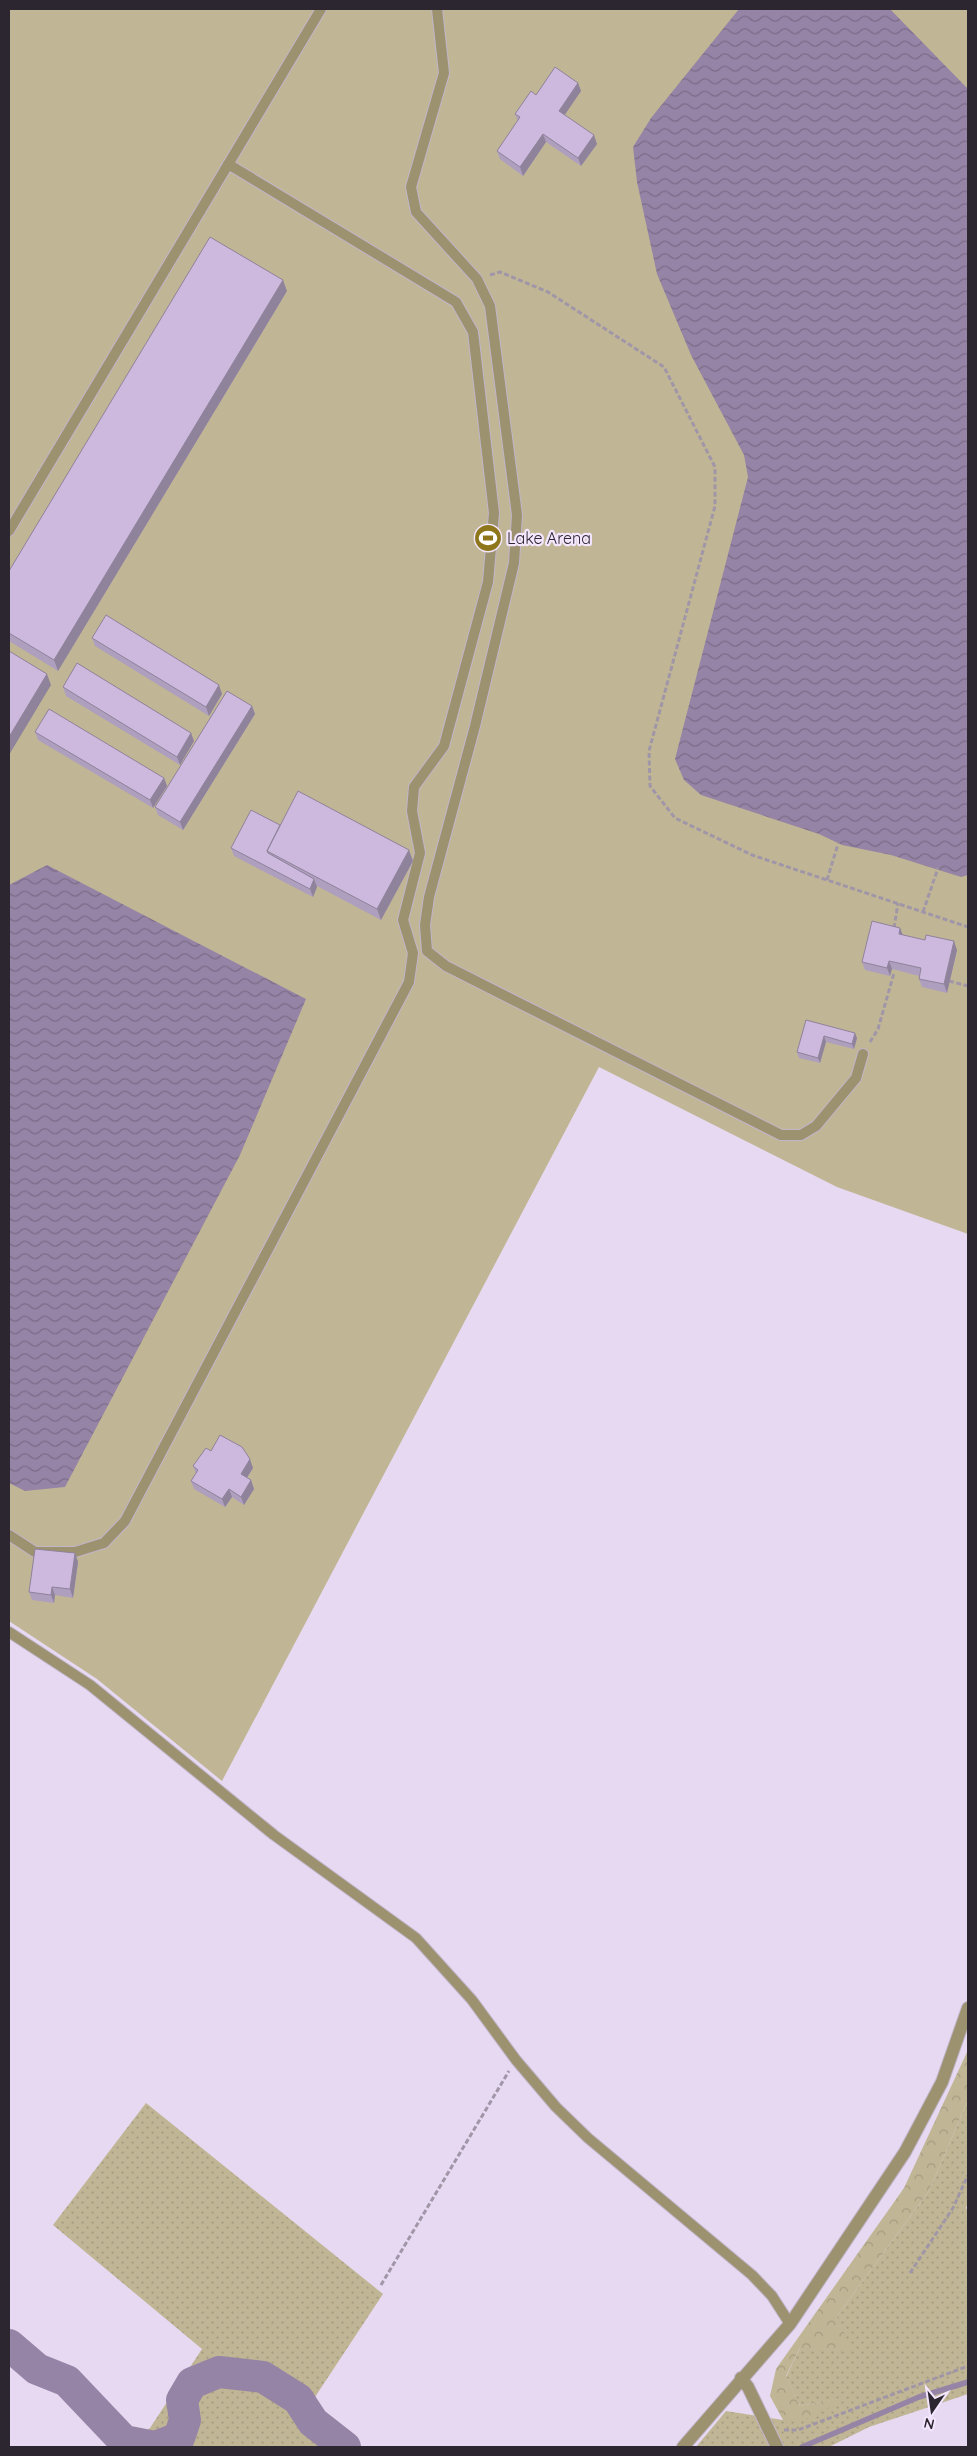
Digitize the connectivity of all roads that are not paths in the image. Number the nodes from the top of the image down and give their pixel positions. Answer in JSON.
{"nodes":[{"id":1,"x":321,"y":9,"type":"edge"},
{"id":2,"x":438,"y":9,"type":"edge"},
{"id":3,"x":228,"y":164,"type":"junction"},
{"id":4,"x":9,"y":531,"type":"edge"},
{"id":5,"x":863,"y":1054,"type":"road end"},
{"id":6,"x":9,"y":1535,"type":"edge"},
{"id":7,"x":9,"y":1632,"type":"edge"},
{"id":8,"x":968,"y":2008,"type":"edge"},
{"id":9,"x":790,"y":2324,"type":"junction"},
{"id":10,"x":741,"y":2378,"type":"junction"},
{"id":11,"x":683,"y":2447,"type":"edge"},
{"id":12,"x":777,"y":2447,"type":"edge"}],
"edges":[{"from":1,"to":3,"type":"lane"},
{"from":2,"to":5,"type":"lane"},
{"from":3,"to":4,"type":"lane"},
{"from":3,"to":6,"type":"lane"},
{"from":7,"to":9,"type":"lane"},
{"from":8,"to":9,"type":"street"},
{"from":9,"to":10,"type":"street"},
{"from":10,"to":11,"type":"street"},
{"from":10,"to":12,"type":"street"}]}
